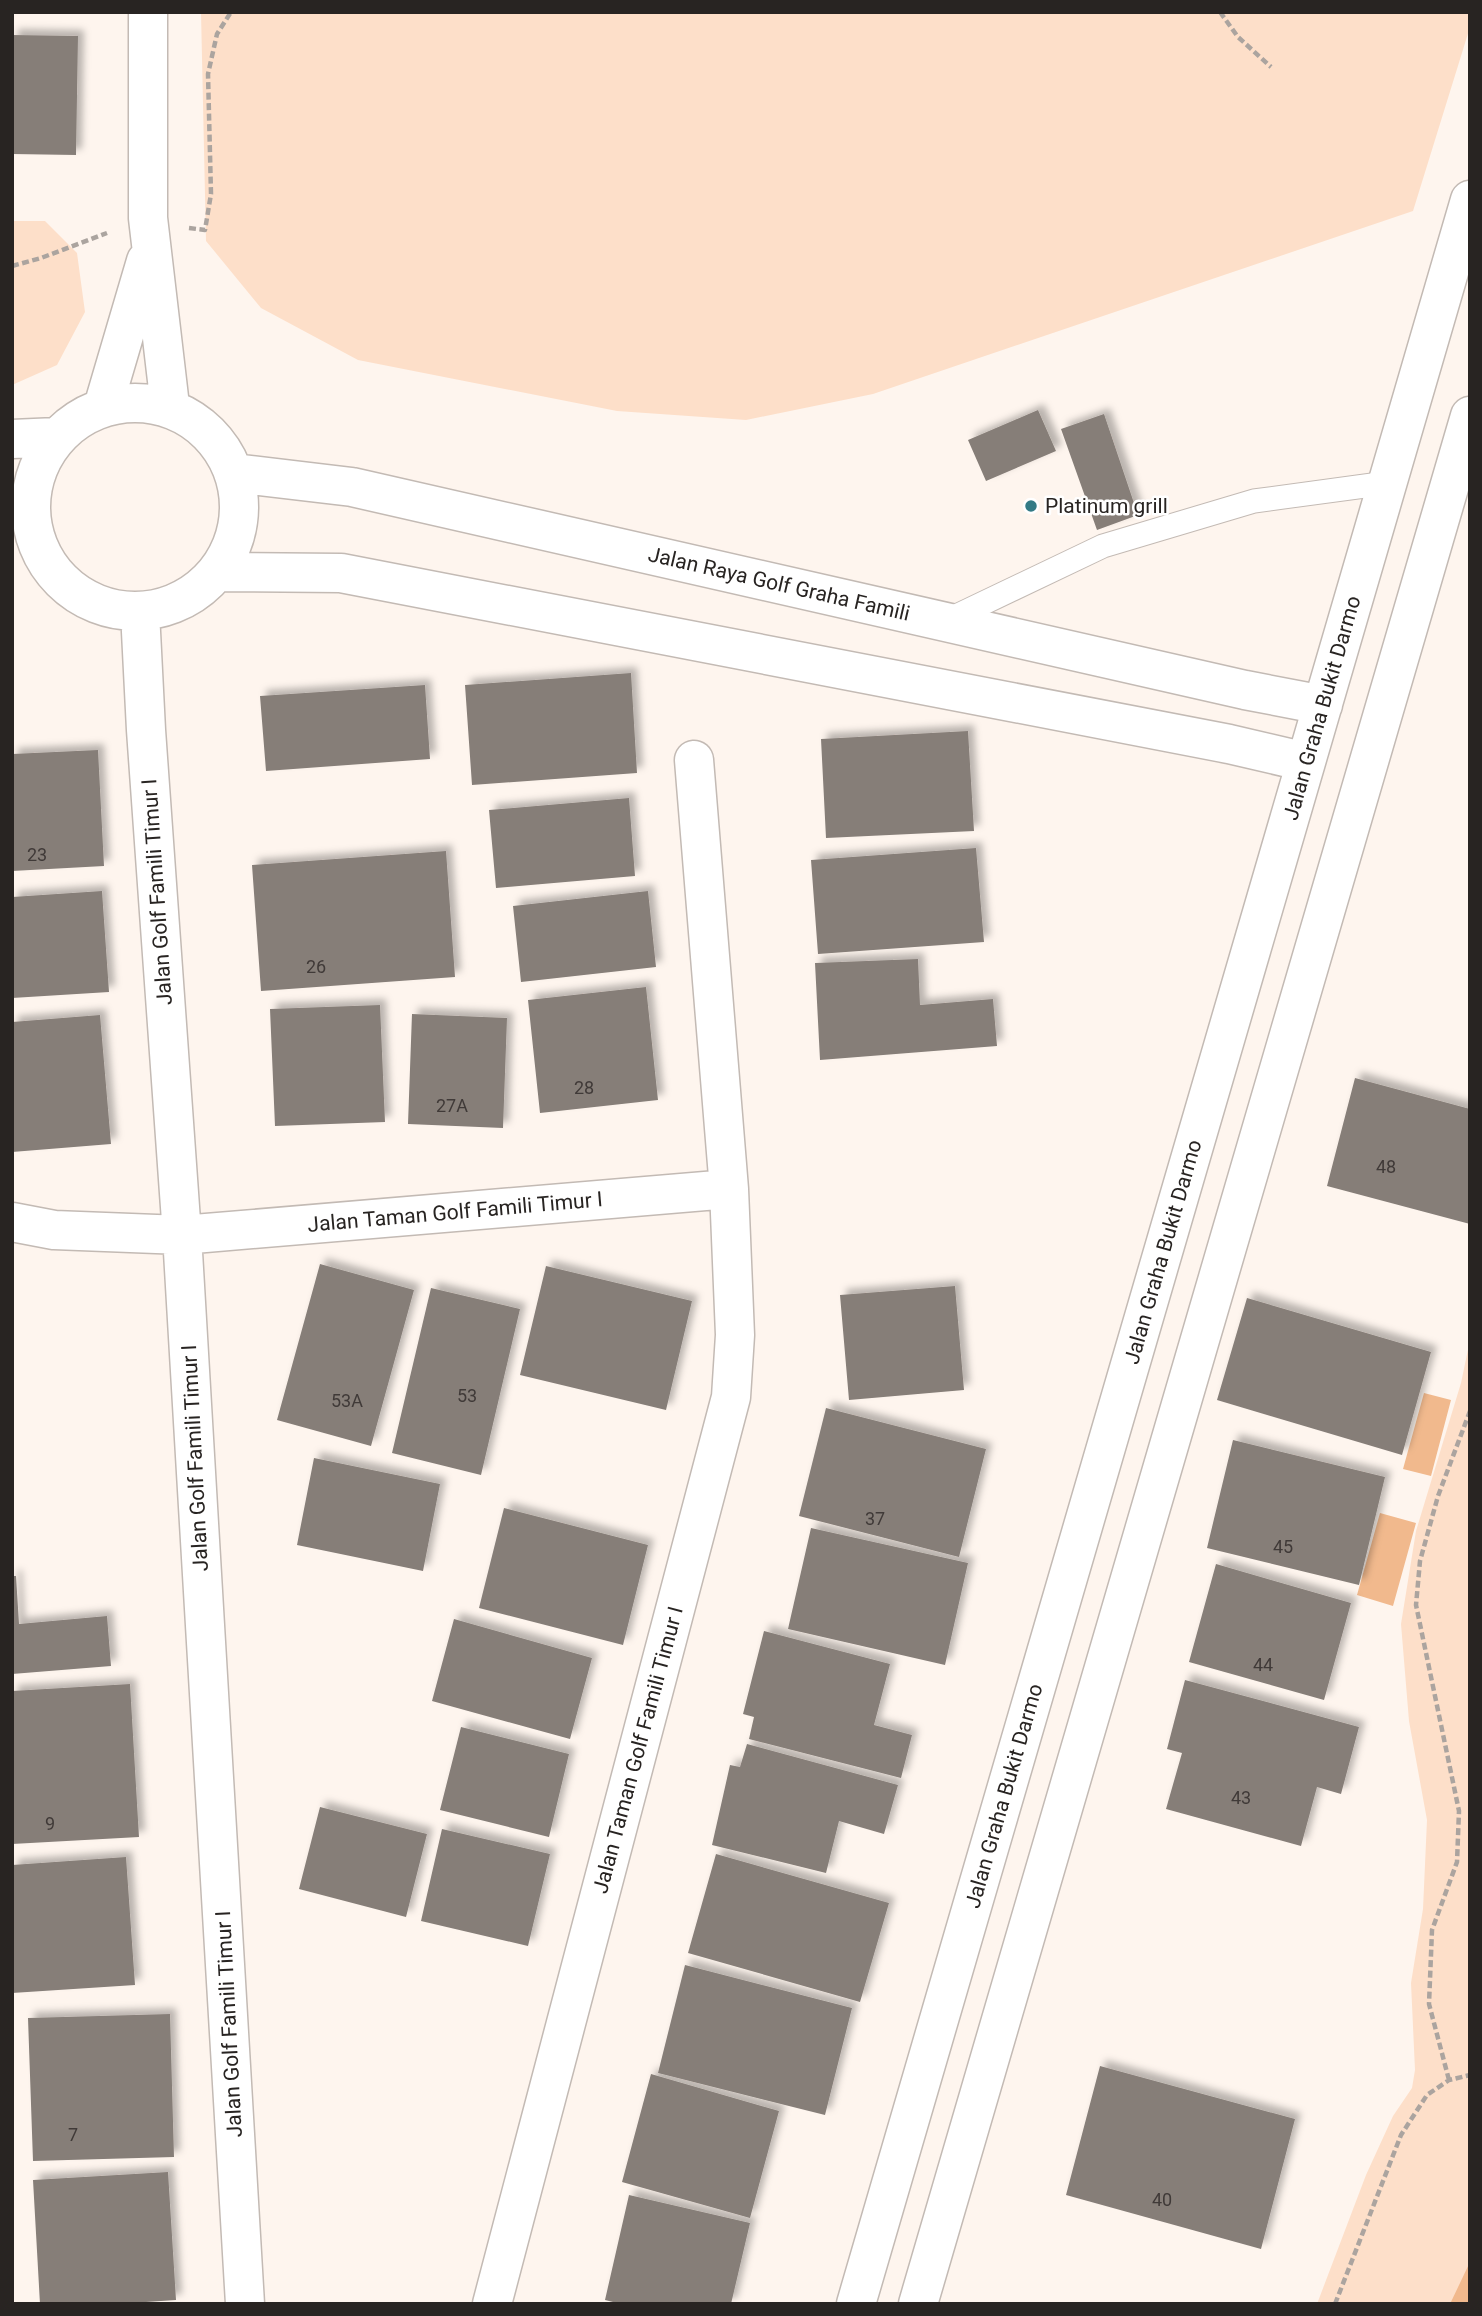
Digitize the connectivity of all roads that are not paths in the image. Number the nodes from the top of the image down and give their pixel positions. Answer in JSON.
{"nodes":[{"id":1,"x":148,"y":12,"type":"edge"},
{"id":2,"x":1470,"y":200,"type":"edge"},
{"id":3,"x":150,"y":246,"type":"junction"},
{"id":4,"x":170,"y":406,"type":"junction"},
{"id":5,"x":103,"y":407,"type":"junction"},
{"id":6,"x":1470,"y":416,"type":"edge"},
{"id":7,"x":57,"y":437,"type":"junction"},
{"id":8,"x":12,"y":439,"type":"edge"},
{"id":9,"x":234,"y":473,"type":"junction"},
{"id":10,"x":1387,"y":483,"type":"junction"},
{"id":11,"x":26,"y":544,"type":"edge"},
{"id":12,"x":218,"y":572,"type":"junction"},
{"id":13,"x":141,"y":612,"type":"junction"},
{"id":14,"x":944,"y":621,"type":"junction"},
{"id":15,"x":1322,"y":705,"type":"junction"},
{"id":16,"x":694,"y":760,"type":"dead end"},
{"id":17,"x":1306,"y":762,"type":"junction"},
{"id":18,"x":729,"y":1189,"type":"junction"},
{"id":19,"x":12,"y":1222,"type":"edge"},
{"id":20,"x":181,"y":1235,"type":"junction"},
{"id":21,"x":246,"y":2304,"type":"edge"},
{"id":22,"x":492,"y":2304,"type":"edge"},
{"id":23,"x":856,"y":2304,"type":"edge"},
{"id":24,"x":918,"y":2304,"type":"edge"}],
"edges":[{"from":1,"to":3,"type":"street"},
{"from":2,"to":10,"type":"street","name":"Jalan Graha Bukit Darmo"},
{"from":3,"to":4,"type":"street"},
{"from":3,"to":5,"type":"street"},
{"from":4,"to":5,"type":"street"},
{"from":4,"to":9,"type":"street"},
{"from":5,"to":7,"type":"street"},
{"from":6,"to":24,"type":"street"},
{"from":7,"to":8,"type":"street"},
{"from":7,"to":11,"type":"street"},
{"from":9,"to":12,"type":"street"},
{"from":9,"to":14,"type":"street","name":"Jalan Raya Golf Graha Famili"},
{"from":10,"to":14,"type":"lane"},
{"from":10,"to":15,"type":"street","name":"Jalan Graha Bukit Darmo"},
{"from":11,"to":13,"type":"street"},
{"from":12,"to":13,"type":"street"},
{"from":12,"to":17,"type":"street"},
{"from":13,"to":20,"type":"street","name":"Jalan Golf Famili Timur I"},
{"from":14,"to":15,"type":"street","name":"Jalan Raya Golf Graha Famili"},
{"from":15,"to":17,"type":"street","name":"Jalan Graha Bukit Darmo"},
{"from":16,"to":18,"type":"street","name":"Jalan Taman Golf Famili Timur I"},
{"from":17,"to":23,"type":"street","name":"Jalan Graha Bukit Darmo"},
{"from":18,"to":20,"type":"street","name":"Jalan Taman Golf Famili Timur I"},
{"from":18,"to":22,"type":"street","name":"Jalan Taman Golf Famili Timur I"},
{"from":19,"to":20,"type":"street","name":"Jalan Taman Golf Famili Timur I"},
{"from":20,"to":21,"type":"street","name":"Jalan Golf Famili Timur I"}]}
